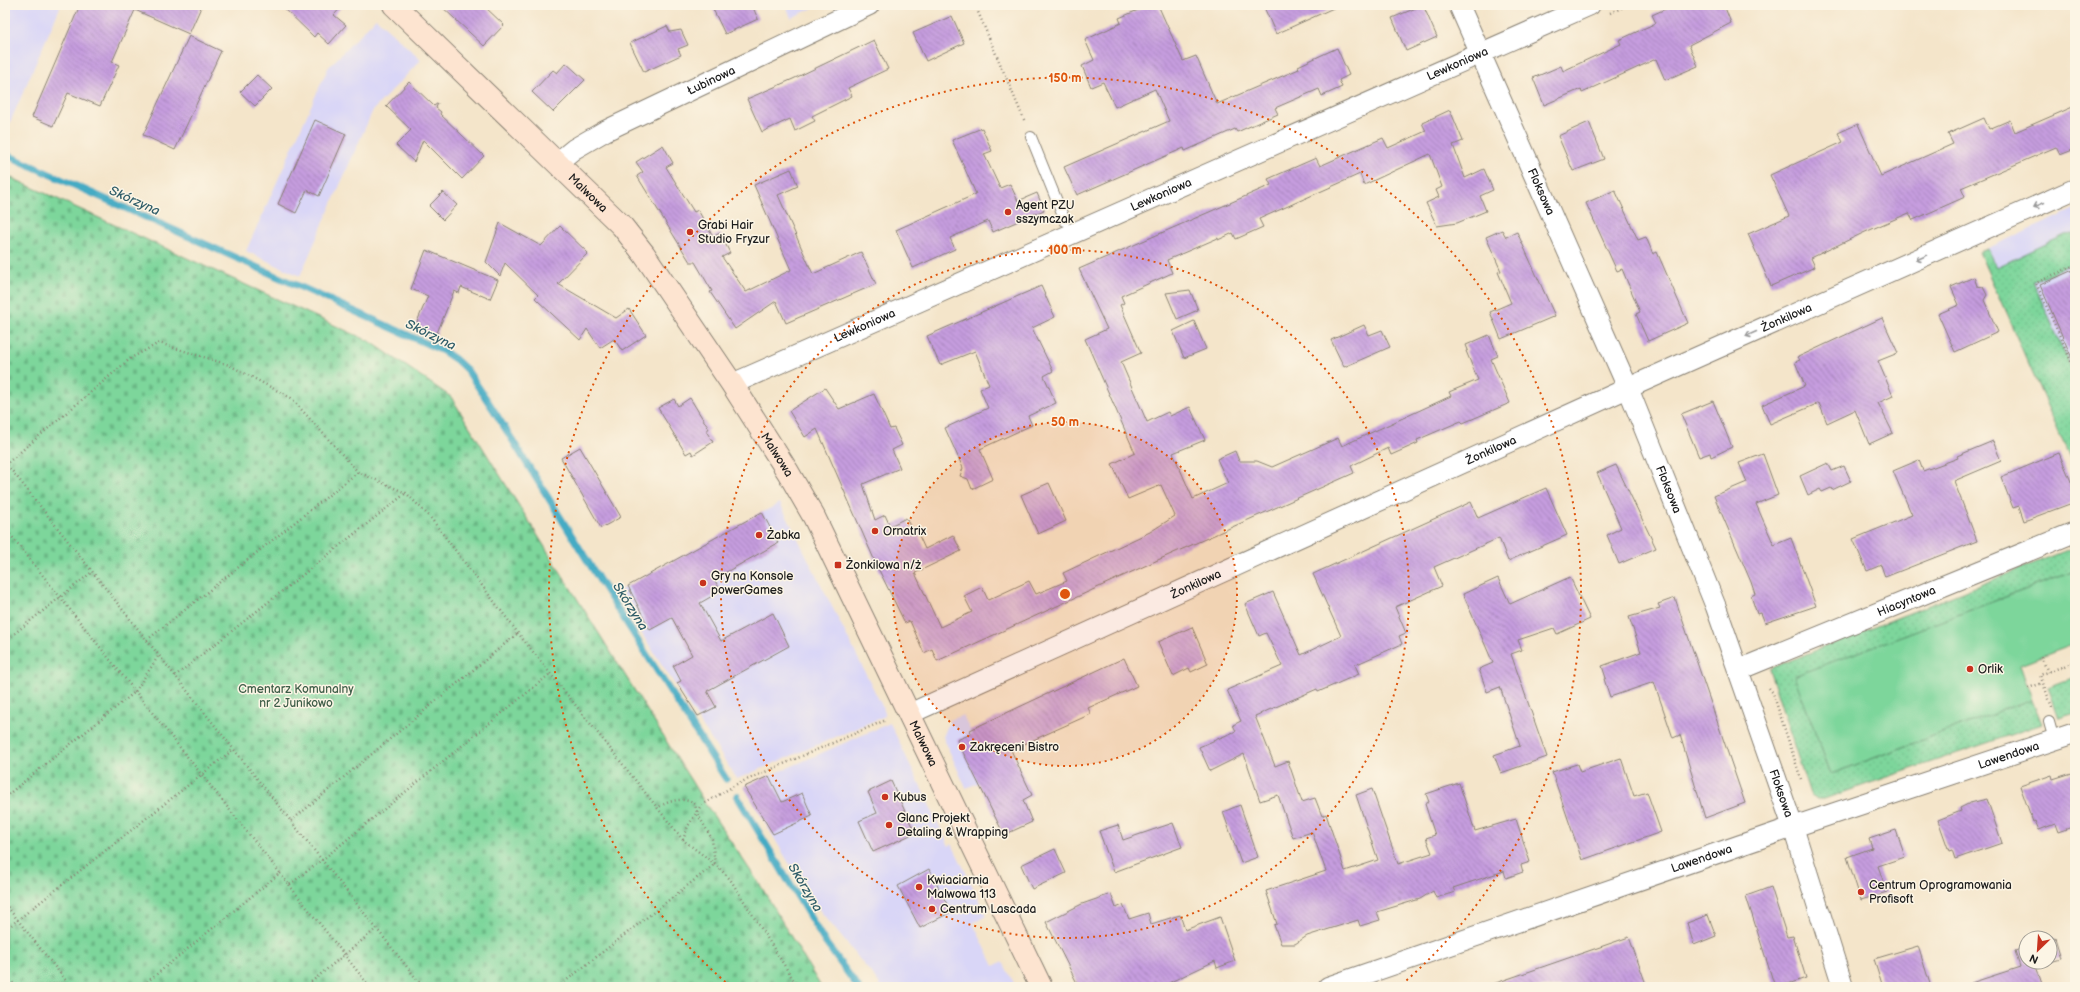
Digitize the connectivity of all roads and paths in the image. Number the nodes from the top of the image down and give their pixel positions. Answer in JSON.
{"nodes":[{"id":1,"x":394,"y":5,"type":"edge"},
{"id":2,"x":869,"y":5,"type":"edge"},
{"id":3,"x":974,"y":5,"type":"edge"},
{"id":4,"x":1459,"y":5,"type":"edge"},
{"id":5,"x":1628,"y":5,"type":"edge"},
{"id":6,"x":1599,"y":10,"type":"edge"},
{"id":7,"x":1479,"y":55,"type":"junction"},
{"id":8,"x":1031,"y":137,"type":"joint"},
{"id":9,"x":558,"y":162,"type":"junction"},
{"id":10,"x":2075,"y":189,"type":"edge"},
{"id":11,"x":1065,"y":221,"type":"dead end"},
{"id":12,"x":2075,"y":265,"type":"edge"},
{"id":13,"x":2075,"y":370,"type":"edge"},
{"id":14,"x":732,"y":384,"type":"junction"},
{"id":15,"x":1628,"y":388,"type":"junction"},
{"id":16,"x":5,"y":464,"type":"edge"},
{"id":17,"x":358,"y":472,"type":"junction"},
{"id":18,"x":406,"y":493,"type":"junction"},
{"id":19,"x":5,"y":528,"type":"edge"},
{"id":20,"x":2075,"y":532,"type":"edge"},
{"id":21,"x":92,"y":572,"type":"junction"},
{"id":22,"x":60,"y":597,"type":"junction"},
{"id":23,"x":518,"y":633,"type":"junction"},
{"id":24,"x":147,"y":640,"type":"junction"},
{"id":25,"x":5,"y":641,"type":"edge"},
{"id":26,"x":158,"y":655,"type":"junction"},
{"id":27,"x":2041,"y":657,"type":"dead end"},
{"id":28,"x":2075,"y":662,"type":"edge"},
{"id":29,"x":1747,"y":667,"type":"junction"},
{"id":30,"x":2048,"y":672,"type":"junction"},
{"id":31,"x":550,"y":674,"type":"junction"},
{"id":32,"x":175,"y":676,"type":"junction"},
{"id":33,"x":2043,"y":683,"type":"junction"},
{"id":34,"x":2028,"y":688,"type":"dead end"},
{"id":35,"x":135,"y":692,"type":"junction"},
{"id":36,"x":2054,"y":712,"type":"dead end"},
{"id":37,"x":909,"y":714,"type":"junction"},
{"id":38,"x":888,"y":719,"type":"dead end"},
{"id":39,"x":2075,"y":733,"type":"edge"},
{"id":40,"x":234,"y":749,"type":"junction"},
{"id":41,"x":201,"y":775,"type":"junction"},
{"id":42,"x":1801,"y":782,"type":"dead end"},
{"id":43,"x":5,"y":796,"type":"edge"},
{"id":44,"x":657,"y":808,"type":"junction"},
{"id":45,"x":697,"y":813,"type":"junction"},
{"id":46,"x":291,"y":821,"type":"junction"},
{"id":47,"x":1793,"y":827,"type":"junction"},
{"id":48,"x":683,"y":840,"type":"junction"},
{"id":49,"x":322,"y":860,"type":"junction"},
{"id":50,"x":715,"y":864,"type":"junction"},
{"id":51,"x":280,"y":873,"type":"junction"},
{"id":52,"x":289,"y":885,"type":"junction"},
{"id":53,"x":5,"y":904,"type":"edge"},
{"id":54,"x":18,"y":920,"type":"junction"},
{"id":55,"x":376,"y":929,"type":"junction"},
{"id":56,"x":5,"y":930,"type":"edge"},
{"id":57,"x":344,"y":955,"type":"junction"},
{"id":58,"x":5,"y":973,"type":"edge"},
{"id":59,"x":16,"y":987,"type":"edge"},
{"id":60,"x":71,"y":987,"type":"edge"},
{"id":61,"x":140,"y":987,"type":"edge"},
{"id":62,"x":305,"y":987,"type":"edge"},
{"id":63,"x":370,"y":987,"type":"edge"},
{"id":64,"x":423,"y":987,"type":"edge"},
{"id":65,"x":558,"y":987,"type":"edge"},
{"id":66,"x":798,"y":987,"type":"edge"},
{"id":67,"x":1041,"y":987,"type":"edge"},
{"id":68,"x":1328,"y":987,"type":"edge"},
{"id":69,"x":1843,"y":987,"type":"edge"}],
"edges":[{"from":1,"to":9,"type":"street","name":"Malwowa"},
{"from":2,"to":9,"type":"street","name":"Łubinowa"},
{"from":3,"to":8,"type":"path"},
{"from":4,"to":7,"type":"street","name":"Floksowa"},
{"from":5,"to":6,"type":"path"},
{"from":6,"to":7,"type":"street","name":"Lewkoniowa"},
{"from":7,"to":14,"type":"street","name":"Lewkoniowa"},
{"from":7,"to":15,"type":"street","name":"Floksowa"},
{"from":8,"to":11,"type":"lane"},
{"from":9,"to":14,"type":"street","name":"Malwowa"},
{"from":10,"to":15,"type":"street","name":"Żonkilowa","one_way":true},
{"from":12,"to":13,"type":"path"},
{"from":14,"to":37,"type":"street","name":"Malwowa"},
{"from":15,"to":29,"type":"street","name":"Floksowa"},
{"from":15,"to":37,"type":"street","name":"Żonkilowa"},
{"from":16,"to":17,"type":"path"},
{"from":16,"to":21,"type":"path"},
{"from":17,"to":18,"type":"path"},
{"from":17,"to":24,"type":"path"},
{"from":18,"to":23,"type":"path"},
{"from":18,"to":32,"type":"path"},
{"from":19,"to":22,"type":"path"},
{"from":20,"to":29,"type":"street","name":"Hiacyntowa"},
{"from":21,"to":22,"type":"path"},
{"from":21,"to":24,"type":"path"},
{"from":22,"to":25,"type":"path"},
{"from":22,"to":35,"type":"path"},
{"from":23,"to":31,"type":"path"},
{"from":23,"to":46,"type":"path"},
{"from":24,"to":26,"type":"path"},
{"from":26,"to":32,"type":"path"},
{"from":26,"to":35,"type":"path"},
{"from":27,"to":30,"type":"path"},
{"from":28,"to":30,"type":"path"},
{"from":29,"to":42,"type":"path"},
{"from":29,"to":47,"type":"street","name":"Floksowa"},
{"from":30,"to":33,"type":"path"},
{"from":31,"to":44,"type":"path"},
{"from":31,"to":49,"type":"path"},
{"from":32,"to":40,"type":"path"},
{"from":33,"to":34,"type":"path"},
{"from":33,"to":36,"type":"path"},
{"from":35,"to":41,"type":"path"},
{"from":35,"to":43,"type":"path"},
{"from":37,"to":67,"type":"street","name":"Malwowa"},
{"from":38,"to":45,"type":"path"},
{"from":39,"to":47,"type":"street","name":"Lawendowa"},
{"from":40,"to":41,"type":"path"},
{"from":40,"to":46,"type":"path"},
{"from":41,"to":51,"type":"path"},
{"from":41,"to":54,"type":"path"},
{"from":44,"to":45,"type":"path"},
{"from":44,"to":48,"type":"path"},
{"from":45,"to":48,"type":"path"},
{"from":45,"to":50,"type":"path"},
{"from":46,"to":49,"type":"path"},
{"from":47,"to":68,"type":"street","name":"Lawendowa"},
{"from":47,"to":69,"type":"street","name":"Floksowa"},
{"from":48,"to":50,"type":"path"},
{"from":49,"to":52,"type":"path"},
{"from":49,"to":55,"type":"path"},
{"from":50,"to":65,"type":"path"},
{"from":50,"to":66,"type":"path"},
{"from":51,"to":52,"type":"path"},
{"from":51,"to":61,"type":"path"},
{"from":52,"to":57,"type":"path"},
{"from":53,"to":54,"type":"path"},
{"from":54,"to":56,"type":"path"},
{"from":54,"to":60,"type":"path"},
{"from":55,"to":57,"type":"path"},
{"from":55,"to":64,"type":"path"},
{"from":57,"to":62,"type":"path"},
{"from":57,"to":63,"type":"path"},
{"from":58,"to":59,"type":"path"}]}
